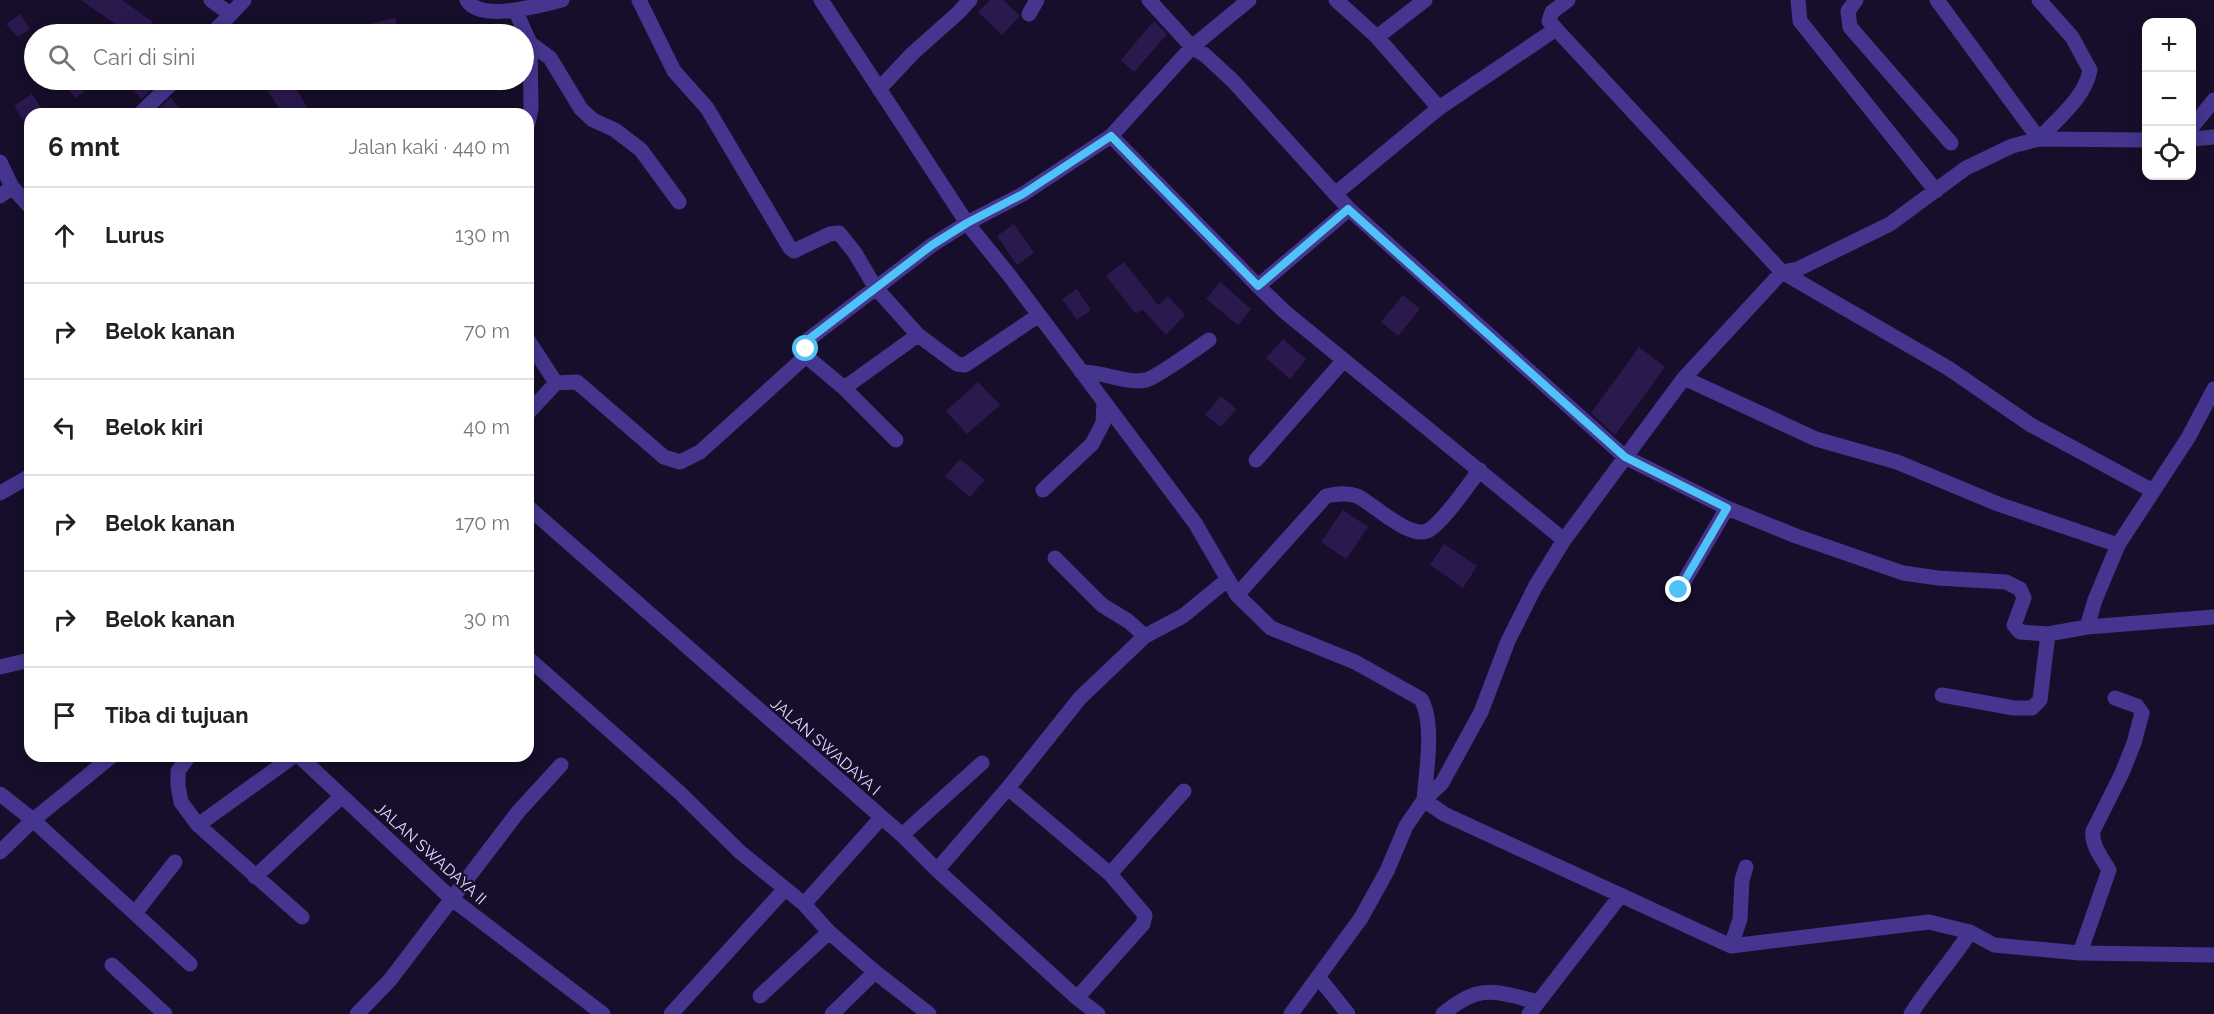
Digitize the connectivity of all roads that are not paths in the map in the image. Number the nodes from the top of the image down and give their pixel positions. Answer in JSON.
{"nodes":[{"id":1,"x":211,"y":0,"type":"edge"},
{"id":2,"x":243,"y":0,"type":"edge"},
{"id":3,"x":467,"y":0,"type":"edge"},
{"id":4,"x":562,"y":0,"type":"edge"},
{"id":5,"x":639,"y":0,"type":"edge"},
{"id":6,"x":821,"y":0,"type":"edge"},
{"id":7,"x":970,"y":0,"type":"edge"},
{"id":8,"x":1037,"y":0,"type":"edge"},
{"id":9,"x":1149,"y":0,"type":"edge"},
{"id":10,"x":1249,"y":0,"type":"edge"},
{"id":11,"x":1336,"y":0,"type":"edge"},
{"id":12,"x":1425,"y":0,"type":"edge"},
{"id":13,"x":1568,"y":0,"type":"edge"},
{"id":14,"x":1798,"y":0,"type":"edge"},
{"id":15,"x":1856,"y":0,"type":"edge"},
{"id":16,"x":1938,"y":0,"type":"edge"},
{"id":17,"x":2039,"y":0,"type":"edge"},
{"id":18,"x":515,"y":10,"type":"junction"},
{"id":19,"x":230,"y":14,"type":"junction"},
{"id":20,"x":1029,"y":14,"type":"dead end"},
{"id":21,"x":221,"y":24,"type":"edge"},
{"id":22,"x":522,"y":24,"type":"edge"},
{"id":23,"x":1556,"y":29,"type":"junction"},
{"id":24,"x":1377,"y":37,"type":"junction"},
{"id":25,"x":534,"y":45,"type":"edge"},
{"id":26,"x":1192,"y":47,"type":"junction"},
{"id":27,"x":879,"y":88,"type":"junction"},
{"id":28,"x":165,"y":90,"type":"edge"},
{"id":29,"x":531,"y":90,"type":"edge"},
{"id":30,"x":2214,"y":100,"type":"edge"},
{"id":31,"x":146,"y":108,"type":"edge"},
{"id":32,"x":531,"y":108,"type":"edge"},
{"id":33,"x":1439,"y":108,"type":"junction"},
{"id":34,"x":2193,"y":126,"type":"edge"},
{"id":35,"x":1111,"y":136,"type":"junction"},
{"id":36,"x":2214,"y":136,"type":"edge"},
{"id":37,"x":2196,"y":138,"type":"edge"},
{"id":38,"x":2038,"y":139,"type":"junction"},
{"id":39,"x":2142,"y":140,"type":"edge"},
{"id":40,"x":1951,"y":143,"type":"dead end"},
{"id":41,"x":0,"y":162,"type":"edge"},
{"id":42,"x":1936,"y":191,"type":"junction"},
{"id":43,"x":6,"y":192,"type":"edge"},
{"id":44,"x":1335,"y":194,"type":"junction"},
{"id":45,"x":679,"y":202,"type":"dead end"},
{"id":46,"x":24,"y":203,"type":"edge"},
{"id":47,"x":1348,"y":209,"type":"junction"},
{"id":48,"x":967,"y":223,"type":"junction"},
{"id":49,"x":1782,"y":272,"type":"junction"},
{"id":50,"x":1258,"y":286,"type":"junction"},
{"id":51,"x":875,"y":287,"type":"junction"},
{"id":52,"x":1040,"y":315,"type":"junction"},
{"id":53,"x":918,"y":335,"type":"junction"},
{"id":54,"x":1209,"y":340,"type":"dead end"},
{"id":55,"x":534,"y":349,"type":"edge"},
{"id":56,"x":806,"y":356,"type":"junction"},
{"id":57,"x":1344,"y":360,"type":"junction"},
{"id":58,"x":1081,"y":372,"type":"junction"},
{"id":59,"x":1684,"y":378,"type":"junction"},
{"id":60,"x":556,"y":383,"type":"junction"},
{"id":61,"x":844,"y":388,"type":"junction"},
{"id":62,"x":2214,"y":389,"type":"edge"},
{"id":63,"x":1104,"y":402,"type":"junction"},
{"id":64,"x":534,"y":407,"type":"edge"},
{"id":65,"x":896,"y":440,"type":"dead end"},
{"id":66,"x":1625,"y":457,"type":"junction"},
{"id":67,"x":1256,"y":460,"type":"dead end"},
{"id":68,"x":1480,"y":470,"type":"junction"},
{"id":69,"x":24,"y":479,"type":"edge"},
{"id":70,"x":1043,"y":490,"type":"dead end"},
{"id":71,"x":2153,"y":491,"type":"junction"},
{"id":72,"x":0,"y":493,"type":"edge"},
{"id":73,"x":1727,"y":508,"type":"junction"},
{"id":74,"x":534,"y":512,"type":"edge"},
{"id":75,"x":1564,"y":540,"type":"junction"},
{"id":76,"x":2118,"y":545,"type":"junction"},
{"id":77,"x":1055,"y":558,"type":"dead end"},
{"id":78,"x":1227,"y":580,"type":"junction"},
{"id":79,"x":1679,"y":590,"type":"dead end"},
{"id":80,"x":1237,"y":595,"type":"junction"},
{"id":81,"x":2214,"y":617,"type":"edge"},
{"id":82,"x":2087,"y":627,"type":"junction"},
{"id":83,"x":2048,"y":634,"type":"junction"},
{"id":84,"x":1145,"y":636,"type":"junction"},
{"id":85,"x":24,"y":662,"type":"edge"},
{"id":86,"x":534,"y":664,"type":"edge"},
{"id":87,"x":0,"y":668,"type":"edge"},
{"id":88,"x":1942,"y":695,"type":"dead end"},
{"id":89,"x":2115,"y":698,"type":"dead end"},
{"id":90,"x":105,"y":762,"type":"edge"},
{"id":91,"x":185,"y":762,"type":"edge"},
{"id":92,"x":286,"y":762,"type":"edge"},
{"id":93,"x":306,"y":762,"type":"edge"},
{"id":94,"x":982,"y":764,"type":"dead end"},
{"id":95,"x":561,"y":765,"type":"dead end"},
{"id":96,"x":1008,"y":788,"type":"junction"},
{"id":97,"x":1184,"y":791,"type":"dead end"},
{"id":98,"x":0,"y":794,"type":"edge"},
{"id":99,"x":342,"y":796,"type":"junction"},
{"id":100,"x":1424,"y":800,"type":"junction"},
{"id":101,"x":881,"y":818,"type":"junction"},
{"id":102,"x":33,"y":820,"type":"junction"},
{"id":103,"x":198,"y":825,"type":"junction"},
{"id":104,"x":902,"y":835,"type":"junction"},
{"id":105,"x":0,"y":852,"type":"edge"},
{"id":106,"x":175,"y":862,"type":"dead end"},
{"id":107,"x":1746,"y":867,"type":"dead end"},
{"id":108,"x":937,"y":870,"type":"junction"},
{"id":109,"x":1110,"y":874,"type":"junction"},
{"id":110,"x":255,"y":877,"type":"junction"},
{"id":111,"x":784,"y":890,"type":"junction"},
{"id":112,"x":1621,"y":895,"type":"junction"},
{"id":113,"x":452,"y":899,"type":"junction"},
{"id":114,"x":804,"y":904,"type":"junction"},
{"id":115,"x":135,"y":913,"type":"junction"},
{"id":116,"x":302,"y":917,"type":"dead end"},
{"id":117,"x":829,"y":932,"type":"junction"},
{"id":118,"x":1970,"y":932,"type":"junction"},
{"id":119,"x":1731,"y":946,"type":"junction"},
{"id":120,"x":2080,"y":953,"type":"junction"},
{"id":121,"x":2214,"y":956,"type":"edge"},
{"id":122,"x":190,"y":963,"type":"dead end"},
{"id":123,"x":112,"y":965,"type":"dead end"},
{"id":124,"x":875,"y":972,"type":"junction"},
{"id":125,"x":1319,"y":978,"type":"junction"},
{"id":126,"x":760,"y":996,"type":"dead end"},
{"id":127,"x":1077,"y":998,"type":"junction"},
{"id":128,"x":1534,"y":1008,"type":"edge"},
{"id":129,"x":165,"y":1014,"type":"edge"},
{"id":130,"x":357,"y":1014,"type":"edge"},
{"id":131,"x":602,"y":1014,"type":"edge"},
{"id":132,"x":671,"y":1014,"type":"edge"},
{"id":133,"x":832,"y":1014,"type":"edge"},
{"id":134,"x":929,"y":1014,"type":"edge"},
{"id":135,"x":1098,"y":1014,"type":"edge"},
{"id":136,"x":1291,"y":1014,"type":"edge"},
{"id":137,"x":1348,"y":1014,"type":"edge"},
{"id":138,"x":1443,"y":1014,"type":"edge"},
{"id":139,"x":1911,"y":1014,"type":"edge"}],
"edges":[{"from":1,"to":19,"type":"street"},
{"from":2,"to":19,"type":"street"},
{"from":3,"to":18,"type":"street"},
{"from":4,"to":18,"type":"street"},
{"from":5,"to":51,"type":"street"},
{"from":6,"to":27,"type":"street"},
{"from":7,"to":27,"type":"street"},
{"from":8,"to":20,"type":"street"},
{"from":9,"to":26,"type":"street"},
{"from":10,"to":26,"type":"street"},
{"from":11,"to":24,"type":"street"},
{"from":12,"to":24,"type":"street"},
{"from":13,"to":23,"type":"street"},
{"from":14,"to":42,"type":"street"},
{"from":15,"to":40,"type":"street"},
{"from":16,"to":38,"type":"street"},
{"from":17,"to":38,"type":"street"},
{"from":18,"to":22,"type":"street"},
{"from":19,"to":21,"type":"street"},
{"from":23,"to":33,"type":"street"},
{"from":23,"to":49,"type":"street"},
{"from":24,"to":33,"type":"street"},
{"from":25,"to":45,"type":"street"},
{"from":26,"to":35,"type":"street"},
{"from":26,"to":44,"type":"street"},
{"from":27,"to":48,"type":"street"},
{"from":28,"to":31,"type":"street"},
{"from":29,"to":32,"type":"street"},
{"from":30,"to":34,"type":"street"},
{"from":33,"to":44,"type":"street"},
{"from":35,"to":48,"type":"street"},
{"from":35,"to":50,"type":"street"},
{"from":36,"to":37,"type":"street"},
{"from":38,"to":39,"type":"street"},
{"from":38,"to":42,"type":"street"},
{"from":41,"to":43,"type":"street"},
{"from":42,"to":49,"type":"street"},
{"from":43,"to":46,"type":"street"},
{"from":44,"to":47,"type":"street"},
{"from":47,"to":50,"type":"street"},
{"from":47,"to":66,"type":"street"},
{"from":48,"to":51,"type":"street"},
{"from":48,"to":52,"type":"street"},
{"from":49,"to":59,"type":"street"},
{"from":49,"to":71,"type":"street"},
{"from":50,"to":57,"type":"street"},
{"from":51,"to":53,"type":"street"},
{"from":51,"to":56,"type":"street"},
{"from":52,"to":53,"type":"street"},
{"from":52,"to":58,"type":"street"},
{"from":53,"to":61,"type":"street"},
{"from":54,"to":58,"type":"street"},
{"from":55,"to":60,"type":"street"},
{"from":56,"to":60,"type":"street"},
{"from":56,"to":61,"type":"street"},
{"from":57,"to":67,"type":"street"},
{"from":57,"to":68,"type":"street"},
{"from":58,"to":63,"type":"street"},
{"from":59,"to":66,"type":"street"},
{"from":59,"to":76,"type":"street"},
{"from":60,"to":64,"type":"street"},
{"from":61,"to":65,"type":"street"},
{"from":62,"to":71,"type":"street"},
{"from":63,"to":70,"type":"street"},
{"from":63,"to":78,"type":"street"},
{"from":66,"to":73,"type":"street"},
{"from":66,"to":75,"type":"street"},
{"from":68,"to":75,"type":"street"},
{"from":68,"to":80,"type":"street"},
{"from":69,"to":72,"type":"street"},
{"from":71,"to":76,"type":"street"},
{"from":73,"to":79,"type":"street"},
{"from":73,"to":83,"type":"street"},
{"from":74,"to":101,"type":"street","name":"JALAN SWADAYA I"},
{"from":75,"to":100,"type":"street"},
{"from":76,"to":82,"type":"street"},
{"from":77,"to":84,"type":"street"},
{"from":78,"to":80,"type":"street"},
{"from":78,"to":84,"type":"street"},
{"from":80,"to":100,"type":"street"},
{"from":81,"to":82,"type":"street"},
{"from":82,"to":83,"type":"street"},
{"from":83,"to":88,"type":"street"},
{"from":84,"to":96,"type":"street"},
{"from":85,"to":87,"type":"street"},
{"from":86,"to":111,"type":"street"},
{"from":89,"to":120,"type":"street"},
{"from":90,"to":102,"type":"street"},
{"from":91,"to":103,"type":"street"},
{"from":92,"to":103,"type":"street"},
{"from":93,"to":99,"type":"street","name":"JALAN SWADAYA II"},
{"from":94,"to":104,"type":"street"},
{"from":95,"to":113,"type":"street"},
{"from":96,"to":108,"type":"street"},
{"from":96,"to":109,"type":"street"},
{"from":97,"to":109,"type":"street"},
{"from":98,"to":102,"type":"street"},
{"from":99,"to":110,"type":"street"},
{"from":99,"to":113,"type":"street","name":"JALAN SWADAYA II"},
{"from":100,"to":112,"type":"street"},
{"from":100,"to":125,"type":"street"},
{"from":101,"to":104,"type":"street","name":"JALAN SWADAYA I"},
{"from":101,"to":114,"type":"street"},
{"from":102,"to":105,"type":"street"},
{"from":102,"to":115,"type":"street"},
{"from":103,"to":110,"type":"street"},
{"from":104,"to":108,"type":"street","name":"JALAN SWADAYA I"},
{"from":106,"to":115,"type":"street"},
{"from":107,"to":119,"type":"street"},
{"from":108,"to":127,"type":"street","name":"JALAN SWADAYA I"},
{"from":109,"to":127,"type":"street"},
{"from":110,"to":116,"type":"street"},
{"from":111,"to":114,"type":"street"},
{"from":111,"to":132,"type":"street"},
{"from":112,"to":119,"type":"street"},
{"from":112,"to":128,"type":"street"},
{"from":113,"to":130,"type":"street"},
{"from":113,"to":131,"type":"street","name":"JALAN SWADAYA II"},
{"from":114,"to":117,"type":"street"},
{"from":115,"to":122,"type":"street"},
{"from":117,"to":124,"type":"street"},
{"from":117,"to":126,"type":"street"},
{"from":118,"to":119,"type":"street"},
{"from":118,"to":120,"type":"street"},
{"from":118,"to":139,"type":"street"},
{"from":120,"to":121,"type":"street"},
{"from":123,"to":129,"type":"street"},
{"from":124,"to":133,"type":"street"},
{"from":124,"to":134,"type":"street"},
{"from":125,"to":136,"type":"street"},
{"from":125,"to":137,"type":"street"},
{"from":127,"to":135,"type":"street","name":"JALAN SWADAYA I"},
{"from":128,"to":138,"type":"street"}]}
